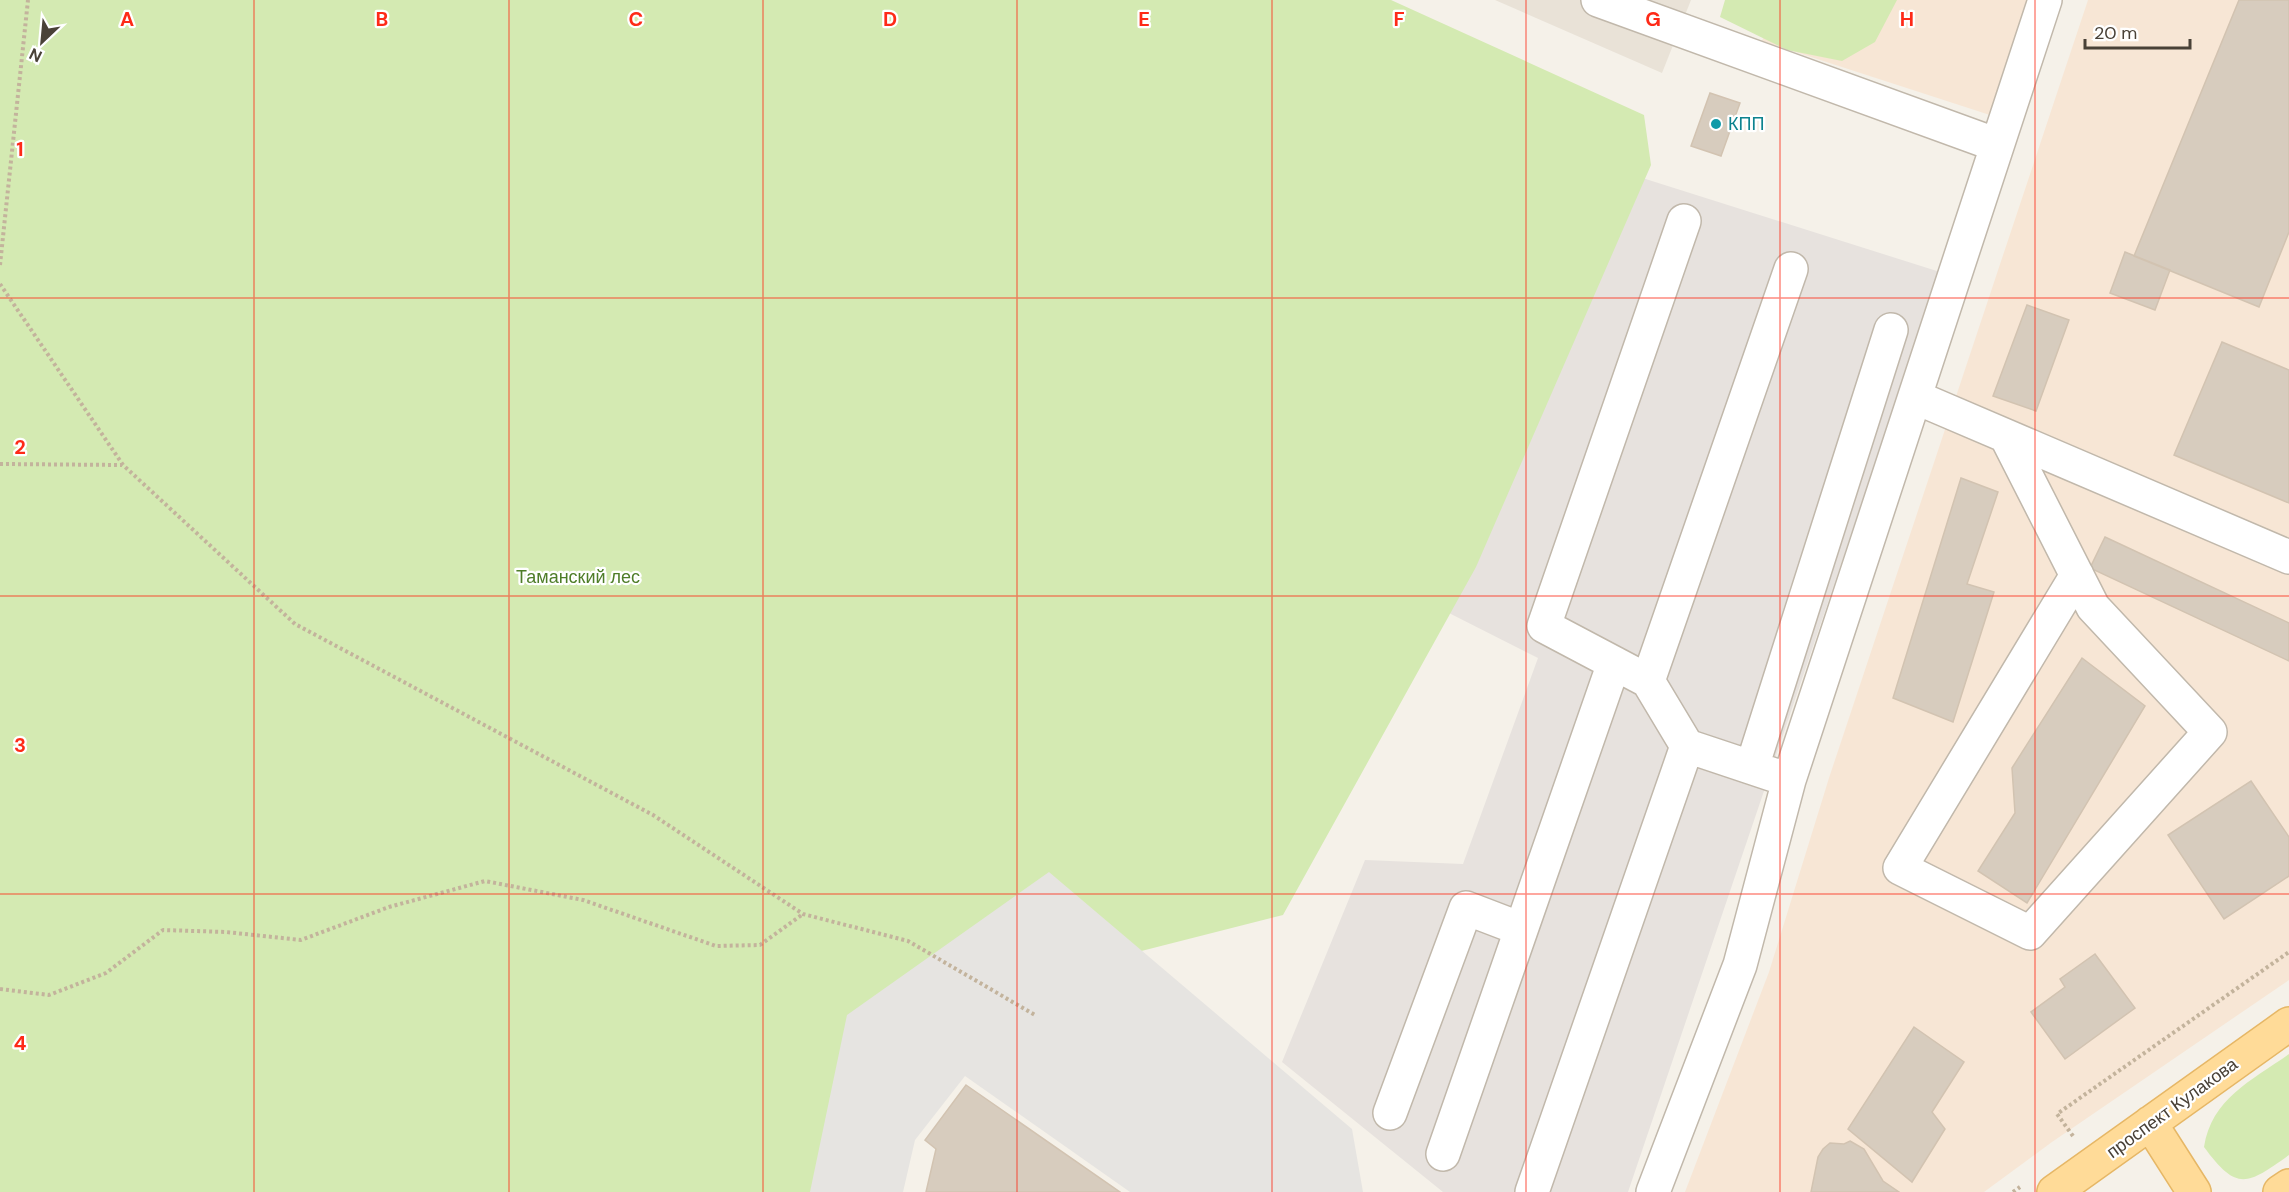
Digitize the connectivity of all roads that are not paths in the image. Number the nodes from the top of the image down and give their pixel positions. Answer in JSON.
{"nodes":[{"id":1,"x":1598,"y":0,"type":"edge"},
{"id":2,"x":2045,"y":0,"type":"edge"},
{"id":3,"x":1672,"y":13,"type":"edge"},
{"id":4,"x":1997,"y":145,"type":"junction"},
{"id":5,"x":1684,"y":221,"type":"dead end"},
{"id":6,"x":1791,"y":268,"type":"dead end"},
{"id":7,"x":1892,"y":330,"type":"dead end"},
{"id":8,"x":1915,"y":397,"type":"junction"},
{"id":9,"x":2006,"y":436,"type":"junction"},
{"id":10,"x":2289,"y":557,"type":"edge"},
{"id":11,"x":2077,"y":575,"type":"junction"},
{"id":12,"x":1614,"y":663,"type":"junction"},
{"id":13,"x":1648,"y":681,"type":"junction"},
{"id":14,"x":1687,"y":746,"type":"junction"},
{"id":15,"x":1752,"y":767,"type":"junction"},
{"id":16,"x":1789,"y":780,"type":"junction"},
{"id":17,"x":1521,"y":929,"type":"junction"},
{"id":18,"x":2289,"y":1024,"type":"edge"},
{"id":19,"x":1390,"y":1113,"type":"dead end"},
{"id":20,"x":2150,"y":1124,"type":"junction"},
{"id":21,"x":1443,"y":1154,"type":"dead end"},
{"id":22,"x":2289,"y":1186,"type":"edge"},
{"id":23,"x":1532,"y":1192,"type":"edge"},
{"id":24,"x":1653,"y":1192,"type":"edge"},
{"id":25,"x":2054,"y":1192,"type":"edge"},
{"id":26,"x":2194,"y":1192,"type":"edge"},
{"id":27,"x":2280,"y":1192,"type":"edge"}],
"edges":[{"from":1,"to":3,"type":"street"},
{"from":2,"to":4,"type":"street"},
{"from":3,"to":4,"type":"street"},
{"from":4,"to":8,"type":"street"},
{"from":5,"to":12,"type":"street"},
{"from":6,"to":13,"type":"street"},
{"from":7,"to":15,"type":"street"},
{"from":8,"to":9,"type":"street"},
{"from":8,"to":16,"type":"street"},
{"from":9,"to":10,"type":"street"},
{"from":9,"to":11,"type":"street"},
{"from":11,"to":11,"type":"street"},
{"from":12,"to":13,"type":"street"},
{"from":12,"to":17,"type":"street"},
{"from":13,"to":14,"type":"street"},
{"from":14,"to":15,"type":"street"},
{"from":14,"to":23,"type":"street"},
{"from":15,"to":16,"type":"street"},
{"from":16,"to":24,"type":"street"},
{"from":17,"to":19,"type":"street"},
{"from":17,"to":21,"type":"street"},
{"from":18,"to":20,"type":"main road","name":"проспект Кулакова"},
{"from":20,"to":25,"type":"main road","name":"проспект Кулакова"},
{"from":20,"to":26,"type":"main road"},
{"from":22,"to":27,"type":"main road"}]}
